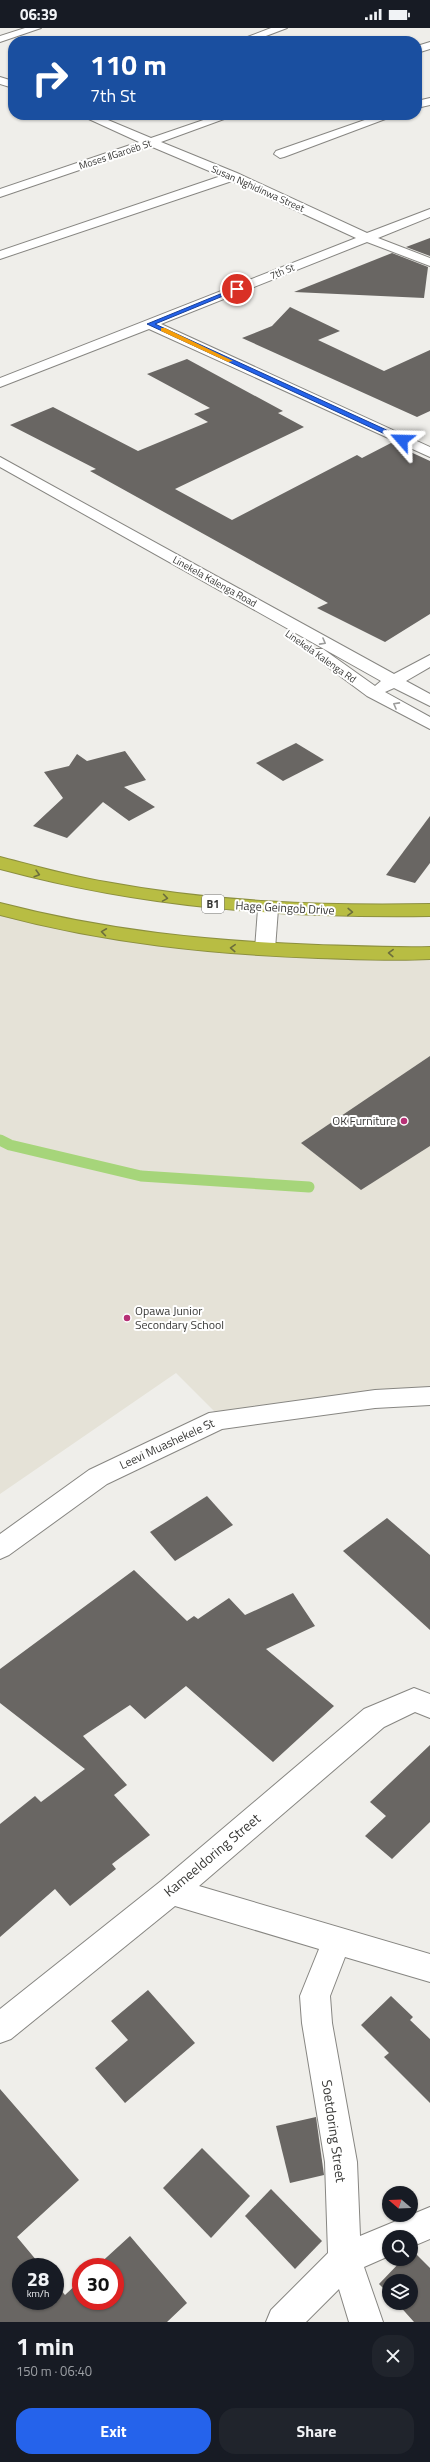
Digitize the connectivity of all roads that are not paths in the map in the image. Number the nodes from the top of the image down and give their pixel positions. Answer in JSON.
{"nodes":[{"id":1,"x":36,"y":28,"type":"edge"},
{"id":2,"x":282,"y":28,"type":"edge"},
{"id":3,"x":10,"y":36,"type":"edge"},
{"id":4,"x":257,"y":36,"type":"edge"},
{"id":5,"x":98,"y":120,"type":"edge"},
{"id":6,"x":216,"y":120,"type":"edge"},
{"id":7,"x":376,"y":120,"type":"edge"},
{"id":8,"x":151,"y":143,"type":"junction"},
{"id":9,"x":280,"y":154,"type":"dead end"},
{"id":10,"x":233,"y":176,"type":"junction"},
{"id":11,"x":0,"y":193,"type":"edge"},
{"id":12,"x":430,"y":213,"type":"edge"},
{"id":13,"x":367,"y":238,"type":"junction"},
{"id":14,"x":0,"y":255,"type":"edge"},
{"id":15,"x":430,"y":262,"type":"edge"},
{"id":16,"x":150,"y":324,"type":"junction"},
{"id":17,"x":0,"y":383,"type":"edge"},
{"id":18,"x":430,"y":453,"type":"edge"},
{"id":19,"x":0,"y":460,"type":"edge"},
{"id":20,"x":216,"y":582,"type":"junction"},
{"id":21,"x":430,"y":660,"type":"edge"},
{"id":22,"x":392,"y":681,"type":"junction"},
{"id":23,"x":373,"y":692,"type":"junction"},
{"id":24,"x":430,"y":701,"type":"edge"},
{"id":25,"x":430,"y":724,"type":"edge"},
{"id":26,"x":0,"y":863,"type":"edge"},
{"id":27,"x":0,"y":909,"type":"edge"},
{"id":28,"x":268,"y":909,"type":"junction"},
{"id":29,"x":430,"y":910,"type":"edge"},
{"id":30,"x":265,"y":949,"type":"junction"},
{"id":31,"x":430,"y":953,"type":"edge"},
{"id":32,"x":430,"y":1396,"type":"edge"},
{"id":33,"x":0,"y":1548,"type":"edge"},
{"id":34,"x":430,"y":1706,"type":"edge"},
{"id":35,"x":171,"y":1891,"type":"junction"},
{"id":36,"x":337,"y":1941,"type":"junction"},
{"id":37,"x":430,"y":1968,"type":"edge"},
{"id":38,"x":0,"y":2028,"type":"edge"},
{"id":39,"x":430,"y":2223,"type":"edge"},
{"id":40,"x":414,"y":2230,"type":"edge"},
{"id":41,"x":382,"y":2243,"type":"edge"},
{"id":42,"x":345,"y":2259,"type":"junction"},
{"id":43,"x":367,"y":2320,"type":"edge"},
{"id":44,"x":283,"y":2322,"type":"edge"}],
"edges":[{"from":1,"to":3,"type":"street"},
{"from":2,"to":4,"type":"street"},
{"from":5,"to":8,"type":"street","name":"Susan Nghidinwa Street"},
{"from":6,"to":8,"type":"street","name":"Moses ǁGaroëb St"},
{"from":7,"to":9,"type":"street"},
{"from":8,"to":10,"type":"street","name":"Susan Nghidinwa Street"},
{"from":8,"to":11,"type":"street","name":"Moses ǁGaroëb St"},
{"from":10,"to":13,"type":"street","name":"Susan Nghidinwa Street"},
{"from":10,"to":14,"type":"street"},
{"from":12,"to":13,"type":"street","name":"7th St"},
{"from":13,"to":15,"type":"street","name":"Susan Nghidinwa Street"},
{"from":13,"to":16,"type":"street","name":"7th St"},
{"from":16,"to":17,"type":"street","name":"7th St"},
{"from":16,"to":18,"type":"street"},
{"from":19,"to":20,"type":"street","name":"Linekela Kalenga Road"},
{"from":20,"to":22,"type":"street","name":"Linekela Kalenga Road","one_way":true},
{"from":20,"to":23,"type":"street","name":"Linekela Kalenga Rd"},
{"from":21,"to":22,"type":"street"},
{"from":22,"to":23,"type":"street"},
{"from":22,"to":24,"type":"street","name":"Linekela Kalenga Road"},
{"from":25,"to":23,"type":"street","name":"Linekela Kalenga Rd","one_way":true},
{"from":26,"to":28,"type":"highway","name":"Hage Geingob Drive","number":"B1","one_way":true},
{"from":30,"to":27,"type":"highway","one_way":true},
{"from":28,"to":29,"type":"highway","name":"Hage Geingob Drive","number":"B1","one_way":true},
{"from":28,"to":30,"type":"street"},
{"from":31,"to":30,"type":"highway","one_way":true},
{"from":32,"to":33,"type":"street","name":"Leevi Muashekele St"},
{"from":34,"to":35,"type":"street","name":"Kameeldoring Street"},
{"from":35,"to":36,"type":"street"},
{"from":35,"to":38,"type":"street","name":"Kameeldoring Street"},
{"from":36,"to":37,"type":"street"},
{"from":36,"to":42,"type":"street","name":"Soetdoring Street"},
{"from":39,"to":40,"type":"street"},
{"from":41,"to":42,"type":"street"},
{"from":42,"to":43,"type":"street","name":"Soetdoring Street"},
{"from":42,"to":44,"type":"street"}]}
